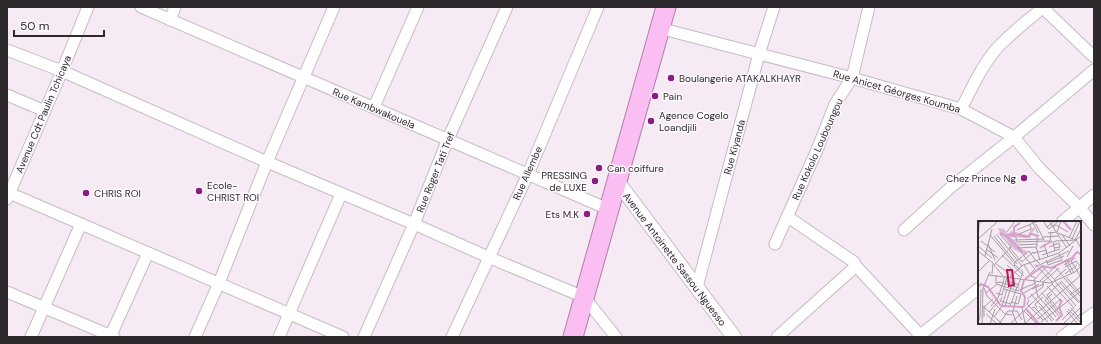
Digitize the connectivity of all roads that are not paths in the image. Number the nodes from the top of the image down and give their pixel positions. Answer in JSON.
{"nodes":[{"id":1,"x":88,"y":7,"type":"edge"},
{"id":2,"x":141,"y":7,"type":"edge"},
{"id":3,"x":175,"y":7,"type":"edge"},
{"id":4,"x":334,"y":7,"type":"edge"},
{"id":5,"x":418,"y":7,"type":"edge"},
{"id":6,"x":507,"y":7,"type":"edge"},
{"id":7,"x":598,"y":7,"type":"edge"},
{"id":8,"x":666,"y":7,"type":"edge"},
{"id":9,"x":774,"y":7,"type":"edge"},
{"id":10,"x":869,"y":7,"type":"edge"},
{"id":11,"x":1042,"y":7,"type":"edge"},
{"id":12,"x":170,"y":20,"type":"junction"},
{"id":13,"x":659,"y":28,"type":"junction"},
{"id":14,"x":7,"y":50,"type":"edge"},
{"id":15,"x":759,"y":54,"type":"junction"},
{"id":16,"x":1094,"y":57,"type":"edge"},
{"id":17,"x":1094,"y":70,"type":"edge"},
{"id":18,"x":62,"y":72,"type":"junction"},
{"id":19,"x":303,"y":77,"type":"junction"},
{"id":20,"x":852,"y":78,"type":"junction"},
{"id":21,"x":7,"y":95,"type":"edge"},
{"id":22,"x":374,"y":107,"type":"junction"},
{"id":23,"x":961,"y":109,"type":"junction"},
{"id":24,"x":45,"y":111,"type":"junction"},
{"id":25,"x":1014,"y":137,"type":"junction"},
{"id":26,"x":448,"y":139,"type":"junction"},
{"id":27,"x":267,"y":162,"type":"junction"},
{"id":28,"x":528,"y":174,"type":"junction"},
{"id":29,"x":617,"y":180,"type":"junction"},
{"id":30,"x":341,"y":194,"type":"junction"},
{"id":31,"x":8,"y":195,"type":"edge"},
{"id":32,"x":1094,"y":195,"type":"edge"},
{"id":33,"x":1080,"y":208,"type":"junction"},
{"id":34,"x":608,"y":209,"type":"junction"},
{"id":35,"x":788,"y":217,"type":"junction"},
{"id":36,"x":1063,"y":221,"type":"edge"},
{"id":37,"x":81,"y":224,"type":"junction"},
{"id":38,"x":414,"y":224,"type":"junction"},
{"id":39,"x":1094,"y":225,"type":"edge"},
{"id":40,"x":904,"y":230,"type":"dead end"},
{"id":41,"x":775,"y":244,"type":"dead end"},
{"id":42,"x":148,"y":253,"type":"junction"},
{"id":43,"x":488,"y":257,"type":"junction"},
{"id":44,"x":856,"y":266,"type":"junction"},
{"id":45,"x":219,"y":283,"type":"junction"},
{"id":46,"x":697,"y":287,"type":"junction"},
{"id":47,"x":978,"y":289,"type":"edge"},
{"id":48,"x":7,"y":292,"type":"edge"},
{"id":49,"x":584,"y":297,"type":"junction"},
{"id":50,"x":44,"y":308,"type":"junction"},
{"id":51,"x":1094,"y":313,"type":"edge"},
{"id":52,"x":290,"y":314,"type":"junction"},
{"id":53,"x":1081,"y":323,"type":"edge"},
{"id":54,"x":1079,"y":324,"type":"edge"},
{"id":55,"x":111,"y":336,"type":"edge"},
{"id":56,"x":919,"y":336,"type":"edge"},
{"id":57,"x":31,"y":337,"type":"edge"},
{"id":58,"x":195,"y":337,"type":"edge"},
{"id":59,"x":279,"y":337,"type":"edge"},
{"id":60,"x":343,"y":337,"type":"edge"},
{"id":61,"x":364,"y":337,"type":"edge"},
{"id":62,"x":452,"y":337,"type":"edge"},
{"id":63,"x":573,"y":337,"type":"edge"},
{"id":64,"x":616,"y":337,"type":"edge"},
{"id":65,"x":734,"y":337,"type":"edge"},
{"id":66,"x":777,"y":337,"type":"edge"},
{"id":67,"x":1062,"y":337,"type":"edge"}],
"edges":[{"from":1,"to":18,"type":"street","name":"Avenue Cdt Paulin Tchicaya"},
{"from":2,"to":12,"type":"street","name":"Rue Kambwakouela"},
{"from":3,"to":12,"type":"street"},
{"from":4,"to":19,"type":"street"},
{"from":5,"to":22,"type":"street"},
{"from":6,"to":26,"type":"street","name":"Rue Roger Tati Tref"},
{"from":7,"to":28,"type":"street","name":"Rue Allembe"},
{"from":8,"to":13,"type":"highway"},
{"from":9,"to":15,"type":"street","name":"Rue Kiyanda"},
{"from":10,"to":20,"type":"street","name":"Rue Kokolo Louboungou"},
{"from":11,"to":16,"type":"street"},
{"from":11,"to":23,"type":"street"},
{"from":12,"to":19,"type":"street","name":"Rue Kambwakouela"},
{"from":13,"to":15,"type":"street","name":"Rue Anicet Géorges Koumba"},
{"from":13,"to":29,"type":"highway"},
{"from":14,"to":18,"type":"street"},
{"from":15,"to":20,"type":"street","name":"Rue Anicet Géorges Koumba"},
{"from":15,"to":46,"type":"street","name":"Rue Kiyanda"},
{"from":17,"to":25,"type":"street"},
{"from":18,"to":24,"type":"street","name":"Avenue Cdt Paulin Tchicaya"},
{"from":18,"to":27,"type":"street"},
{"from":19,"to":22,"type":"street","name":"Rue Kambwakouela"},
{"from":19,"to":27,"type":"street"},
{"from":20,"to":23,"type":"street","name":"Rue Anicet Géorges Koumba"},
{"from":20,"to":35,"type":"street","name":"Rue Kokolo Louboungou"},
{"from":21,"to":24,"type":"street"},
{"from":22,"to":26,"type":"street","name":"Rue Kambwakouela"},
{"from":23,"to":25,"type":"street","name":"Rue Anicet Géorges Koumba"},
{"from":24,"to":31,"type":"street","name":"Avenue Cdt Paulin Tchicaya"},
{"from":25,"to":33,"type":"street","name":"Rue Anicet Géorges Koumba"},
{"from":25,"to":40,"type":"street"},
{"from":26,"to":28,"type":"street","name":"Rue Kambwakouela"},
{"from":26,"to":38,"type":"street","name":"Rue Roger Tati Tref"},
{"from":27,"to":30,"type":"street"},
{"from":27,"to":45,"type":"street"},
{"from":28,"to":34,"type":"street","name":"Rue Kambwakouela"},
{"from":28,"to":43,"type":"street","name":"Rue Allembe"},
{"from":29,"to":34,"type":"highway"},
{"from":29,"to":46,"type":"street","name":"Avenue Antoinette Sassou Nguesso"},
{"from":30,"to":38,"type":"street"},
{"from":30,"to":52,"type":"street"},
{"from":31,"to":37,"type":"street"},
{"from":32,"to":33,"type":"street"},
{"from":33,"to":36,"type":"street"},
{"from":33,"to":39,"type":"street","name":"Rue Anicet Géorges Koumba"},
{"from":34,"to":49,"type":"highway"},
{"from":35,"to":41,"type":"street","name":"Rue Kokolo Louboungou"},
{"from":35,"to":44,"type":"street"},
{"from":37,"to":42,"type":"street"},
{"from":37,"to":50,"type":"street"},
{"from":38,"to":43,"type":"street"},
{"from":38,"to":61,"type":"street","name":"Rue Roger Tati Tref"},
{"from":42,"to":45,"type":"street"},
{"from":42,"to":55,"type":"street"},
{"from":43,"to":49,"type":"street"},
{"from":43,"to":62,"type":"street","name":"Rue Allembe"},
{"from":44,"to":56,"type":"street"},
{"from":44,"to":66,"type":"street"},
{"from":45,"to":52,"type":"street"},
{"from":45,"to":58,"type":"street"},
{"from":46,"to":65,"type":"street","name":"Avenue Antoinette Sassou Nguesso"},
{"from":47,"to":56,"type":"street"},
{"from":48,"to":50,"type":"street"},
{"from":49,"to":63,"type":"highway"},
{"from":49,"to":64,"type":"street"},
{"from":50,"to":55,"type":"street"},
{"from":50,"to":57,"type":"street"},
{"from":51,"to":53,"type":"street"},
{"from":52,"to":59,"type":"street"},
{"from":52,"to":60,"type":"street"},
{"from":54,"to":67,"type":"street"}]}
